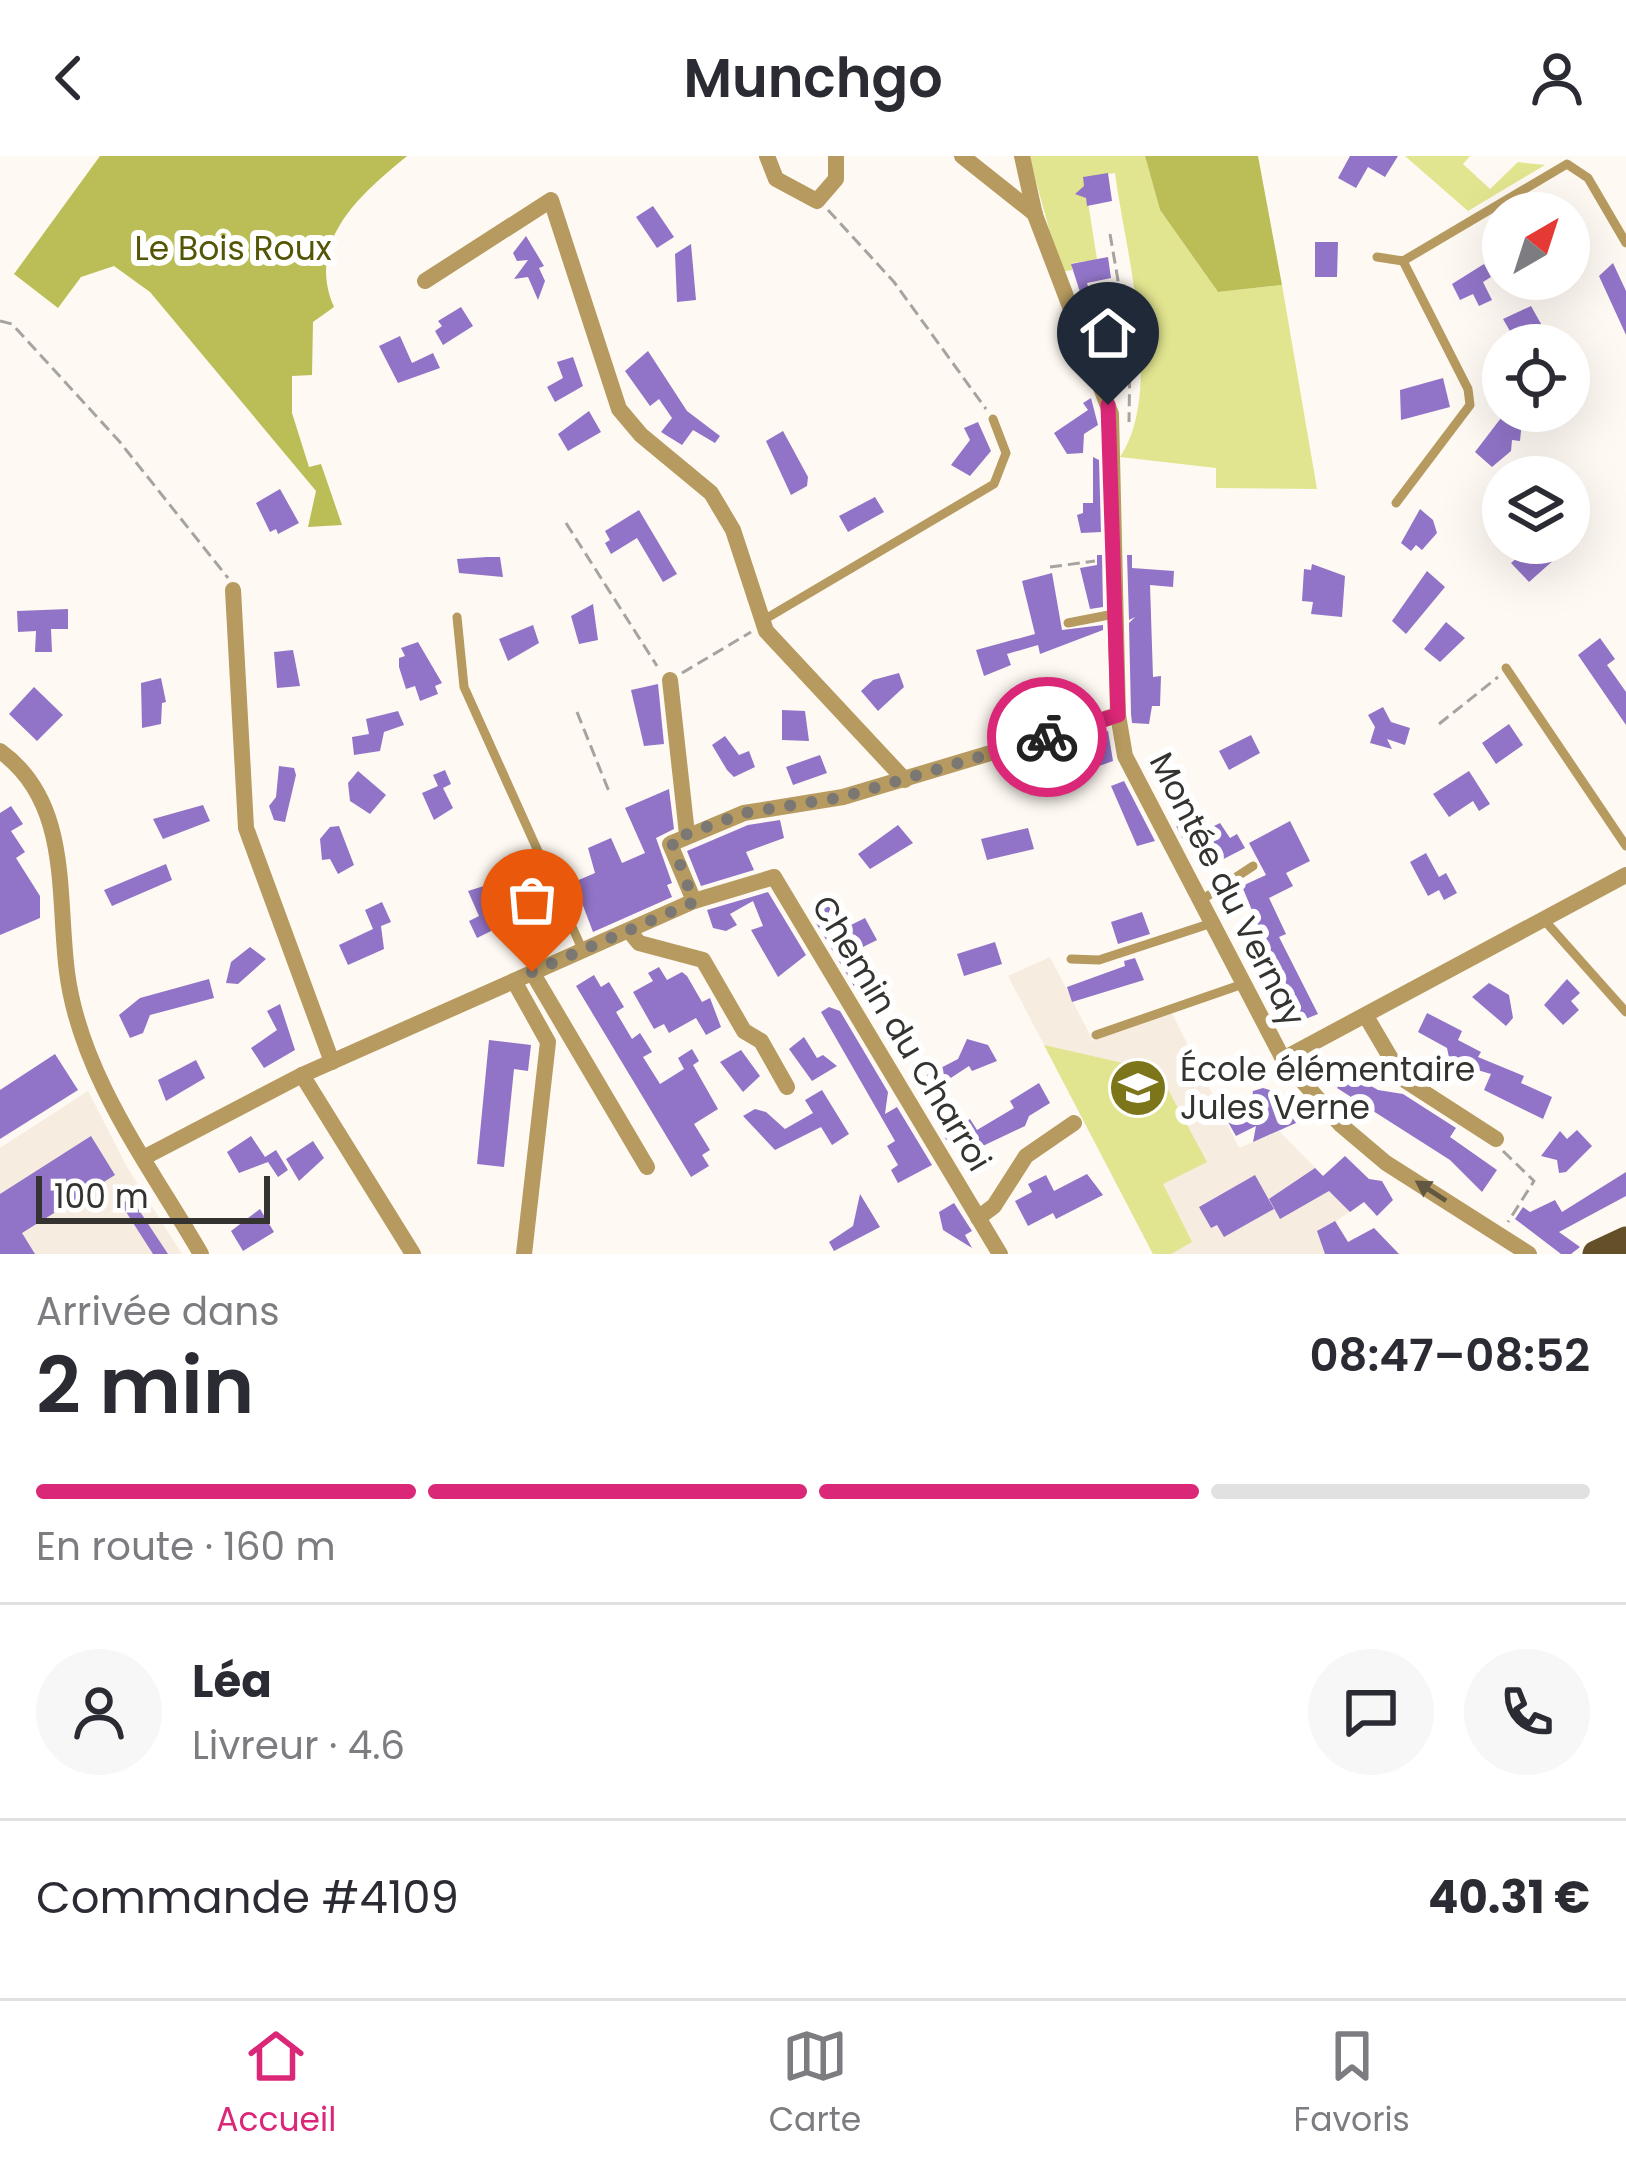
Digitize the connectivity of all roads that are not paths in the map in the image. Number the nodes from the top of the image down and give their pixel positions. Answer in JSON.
{"nodes":[{"id":1,"x":767,"y":156,"type":"edge"},
{"id":2,"x":836,"y":156,"type":"edge"},
{"id":3,"x":962,"y":156,"type":"edge"},
{"id":4,"x":1022,"y":156,"type":"edge"},
{"id":5,"x":1564,"y":156,"type":"edge"},
{"id":6,"x":1575,"y":166,"type":"junction"},
{"id":7,"x":1035,"y":215,"type":"junction"},
{"id":8,"x":1626,"y":243,"type":"edge"},
{"id":9,"x":1377,"y":257,"type":"dead end"},
{"id":10,"x":1402,"y":261,"type":"junction"},
{"id":11,"x":425,"y":281,"type":"dead end"},
{"id":12,"x":994,"y":419,"type":"road end"},
{"id":13,"x":1396,"y":503,"type":"dead end"},
{"id":14,"x":233,"y":590,"type":"road end"},
{"id":15,"x":1114,"y":614,"type":"junction"},
{"id":16,"x":457,"y":617,"type":"dead end"},
{"id":17,"x":1068,"y":622,"type":"dead end"},
{"id":18,"x":762,"y":623,"type":"junction"},
{"id":19,"x":1506,"y":668,"type":"road end"},
{"id":20,"x":670,"y":680,"type":"road end"},
{"id":21,"x":1118,"y":715,"type":"junction"},
{"id":22,"x":0,"y":751,"type":"edge"},
{"id":23,"x":905,"y":780,"type":"junction"},
{"id":24,"x":686,"y":834,"type":"junction"},
{"id":25,"x":1626,"y":846,"type":"edge"},
{"id":26,"x":1253,"y":866,"type":"dead end"},
{"id":27,"x":1626,"y":875,"type":"edge"},
{"id":28,"x":1204,"y":899,"type":"junction"},
{"id":29,"x":694,"y":902,"type":"junction"},
{"id":30,"x":1545,"y":921,"type":"junction"},
{"id":31,"x":1216,"y":922,"type":"junction"},
{"id":32,"x":631,"y":932,"type":"junction"},
{"id":33,"x":583,"y":951,"type":"junction"},
{"id":34,"x":1071,"y":959,"type":"dead end"},
{"id":35,"x":532,"y":972,"type":"junction"},
{"id":36,"x":514,"y":981,"type":"junction"},
{"id":37,"x":1243,"y":984,"type":"junction"},
{"id":38,"x":1626,"y":1012,"type":"edge"},
{"id":39,"x":1367,"y":1018,"type":"junction"},
{"id":40,"x":1096,"y":1035,"type":"dead end"},
{"id":41,"x":1283,"y":1059,"type":"junction"},
{"id":42,"x":332,"y":1062,"type":"junction"},
{"id":43,"x":302,"y":1076,"type":"junction"},
{"id":44,"x":787,"y":1088,"type":"dead end"},
{"id":45,"x":1074,"y":1123,"type":"dead end"},
{"id":46,"x":1496,"y":1139,"type":"road end"},
{"id":47,"x":145,"y":1156,"type":"junction"},
{"id":48,"x":646,"y":1167,"type":"dead end"},
{"id":49,"x":978,"y":1218,"type":"junction"},
{"id":50,"x":1626,"y":1245,"type":"edge"},
{"id":51,"x":201,"y":1254,"type":"edge"},
{"id":52,"x":413,"y":1254,"type":"edge"},
{"id":53,"x":524,"y":1254,"type":"edge"},
{"id":54,"x":1000,"y":1254,"type":"edge"},
{"id":55,"x":1529,"y":1254,"type":"edge"},
{"id":56,"x":1596,"y":1254,"type":"edge"},
{"id":57,"x":1615,"y":1254,"type":"edge"}],
"edges":[{"from":1,"to":2,"type":"street"},
{"from":3,"to":7,"type":"street"},
{"from":4,"to":7,"type":"street","name":"Montée du Vernay"},
{"from":5,"to":6,"type":"lane"},
{"from":6,"to":8,"type":"lane"},
{"from":6,"to":10,"type":"lane"},
{"from":7,"to":15,"type":"street","name":"Montée du Vernay"},
{"from":9,"to":10,"type":"lane"},
{"from":10,"to":13,"type":"lane"},
{"from":11,"to":18,"type":"street"},
{"from":12,"to":18,"type":"lane"},
{"from":14,"to":42,"type":"street"},
{"from":15,"to":17,"type":"lane"},
{"from":15,"to":21,"type":"street","name":"Montée du Vernay"},
{"from":16,"to":33,"type":"lane"},
{"from":18,"to":23,"type":"street"},
{"from":19,"to":25,"type":"lane"},
{"from":20,"to":24,"type":"street"},
{"from":21,"to":23,"type":"street"},
{"from":21,"to":28,"type":"street","name":"Montée du Vernay"},
{"from":22,"to":47,"type":"street"},
{"from":23,"to":24,"type":"street"},
{"from":24,"to":29,"type":"street"},
{"from":26,"to":28,"type":"lane"},
{"from":27,"to":30,"type":"street"},
{"from":28,"to":31,"type":"street","name":"Montée du Vernay"},
{"from":29,"to":32,"type":"street"},
{"from":29,"to":49,"type":"street","name":"Chemin du Charroi"},
{"from":30,"to":38,"type":"lane"},
{"from":30,"to":39,"type":"street"},
{"from":31,"to":34,"type":"lane"},
{"from":31,"to":37,"type":"street","name":"Montée du Vernay"},
{"from":32,"to":33,"type":"street"},
{"from":32,"to":44,"type":"street"},
{"from":33,"to":35,"type":"street"},
{"from":35,"to":36,"type":"street"},
{"from":35,"to":48,"type":"street"},
{"from":36,"to":42,"type":"street"},
{"from":36,"to":53,"type":"street"},
{"from":37,"to":40,"type":"lane"},
{"from":37,"to":41,"type":"street","name":"Montée du Vernay"},
{"from":39,"to":41,"type":"street"},
{"from":39,"to":46,"type":"street"},
{"from":55,"to":41,"type":"street","name":"Montée du Vernay","one_way":true},
{"from":42,"to":43,"type":"street"},
{"from":43,"to":47,"type":"street"},
{"from":43,"to":52,"type":"street"},
{"from":45,"to":49,"type":"street"},
{"from":47,"to":51,"type":"street"},
{"from":49,"to":54,"type":"street","name":"Chemin du Charroi"},
{"from":50,"to":56,"type":"main road"},
{"from":50,"to":57,"type":"lane"}]}
